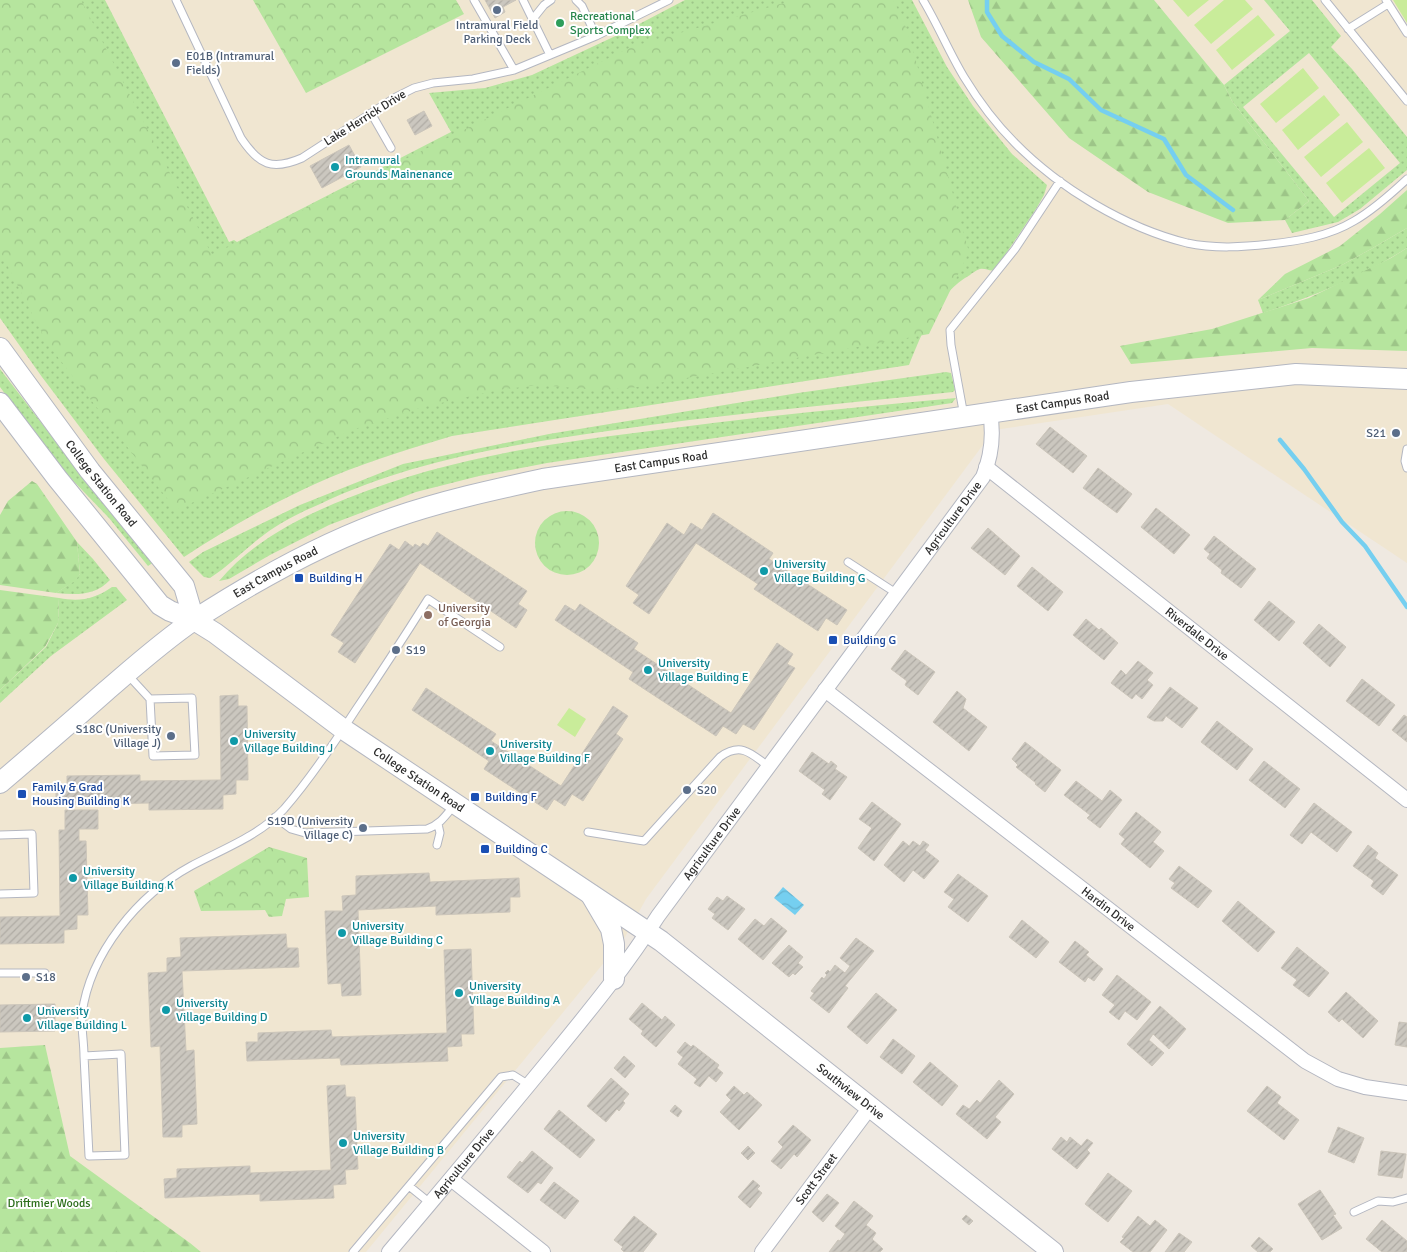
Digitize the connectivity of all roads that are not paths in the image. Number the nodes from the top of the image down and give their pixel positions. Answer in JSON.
{"nodes":[{"id":1,"x":176,"y":0,"type":"edge"},
{"id":2,"x":474,"y":0,"type":"edge"},
{"id":3,"x":523,"y":0,"type":"edge"},
{"id":4,"x":551,"y":0,"type":"edge"},
{"id":5,"x":576,"y":0,"type":"edge"},
{"id":6,"x":669,"y":0,"type":"edge"},
{"id":7,"x":923,"y":0,"type":"edge"},
{"id":8,"x":1325,"y":0,"type":"edge"},
{"id":9,"x":1387,"y":2,"type":"edge"},
{"id":10,"x":532,"y":20,"type":"junction"},
{"id":11,"x":1348,"y":29,"type":"junction"},
{"id":12,"x":1407,"y":33,"type":"edge"},
{"id":13,"x":596,"y":36,"type":"junction"},
{"id":14,"x":550,"y":55,"type":"junction"},
{"id":15,"x":514,"y":70,"type":"junction"},
{"id":16,"x":1407,"y":101,"type":"edge"},
{"id":17,"x":371,"y":113,"type":"junction"},
{"id":18,"x":391,"y":148,"type":"dead end"},
{"id":19,"x":1407,"y":179,"type":"edge"},
{"id":20,"x":1060,"y":181,"type":"junction"},
{"id":21,"x":0,"y":348,"type":"edge"},
{"id":22,"x":1407,"y":379,"type":"edge"},
{"id":23,"x":0,"y":403,"type":"edge"},
{"id":24,"x":990,"y":413,"type":"junction"},
{"id":25,"x":964,"y":417,"type":"junction"},
{"id":26,"x":1407,"y":449,"type":"edge"},
{"id":27,"x":986,"y":467,"type":"junction"},
{"id":28,"x":1407,"y":468,"type":"edge"},
{"id":29,"x":848,"y":562,"type":"dead end"},
{"id":30,"x":896,"y":593,"type":"junction"},
{"id":31,"x":194,"y":620,"type":"junction"},
{"id":32,"x":500,"y":647,"type":"dead end"},
{"id":33,"x":127,"y":673,"type":"junction"},
{"id":34,"x":825,"y":690,"type":"junction"},
{"id":35,"x":150,"y":700,"type":"junction"},
{"id":36,"x":344,"y":729,"type":"junction"},
{"id":37,"x":769,"y":767,"type":"junction"},
{"id":38,"x":0,"y":783,"type":"edge"},
{"id":39,"x":1407,"y":800,"type":"edge"},
{"id":40,"x":455,"y":804,"type":"junction"},
{"id":41,"x":275,"y":818,"type":"junction"},
{"id":42,"x":438,"y":824,"type":"junction"},
{"id":43,"x":588,"y":832,"type":"dead end"},
{"id":44,"x":0,"y":835,"type":"edge"},
{"id":45,"x":437,"y":845,"type":"dead end"},
{"id":46,"x":589,"y":891,"type":"junction"},
{"id":47,"x":0,"y":894,"type":"edge"},
{"id":48,"x":648,"y":931,"type":"junction"},
{"id":49,"x":0,"y":973,"type":"edge"},
{"id":50,"x":45,"y":973,"type":"dead end"},
{"id":51,"x":614,"y":980,"type":"junction"},
{"id":52,"x":84,"y":1056,"type":"junction"},
{"id":53,"x":529,"y":1085,"type":"junction"},
{"id":54,"x":1407,"y":1093,"type":"edge"},
{"id":55,"x":871,"y":1106,"type":"junction"},
{"id":56,"x":451,"y":1179,"type":"junction"},
{"id":57,"x":408,"y":1186,"type":"junction"},
{"id":58,"x":1407,"y":1198,"type":"edge"},
{"id":59,"x":430,"y":1203,"type":"junction"},
{"id":60,"x":1354,"y":1212,"type":"dead end"},
{"id":61,"x":353,"y":1252,"type":"edge"},
{"id":62,"x":389,"y":1252,"type":"edge"},
{"id":63,"x":542,"y":1252,"type":"edge"},
{"id":64,"x":762,"y":1252,"type":"edge"},
{"id":65,"x":1053,"y":1252,"type":"edge"}],
"edges":[{"from":1,"to":17,"type":"lane","name":"Lake Herrick Drive"},
{"from":2,"to":15,"type":"lane"},
{"from":3,"to":10,"type":"lane"},
{"from":4,"to":10,"type":"lane"},
{"from":5,"to":13,"type":"lane"},
{"from":6,"to":13,"type":"lane","name":"Lake Herrick Drive"},
{"from":7,"to":20,"type":"lane"},
{"from":8,"to":11,"type":"lane"},
{"from":9,"to":11,"type":"lane"},
{"from":9,"to":12,"type":"lane"},
{"from":10,"to":14,"type":"lane"},
{"from":11,"to":16,"type":"lane"},
{"from":13,"to":14,"type":"lane","name":"Lake Herrick Drive"},
{"from":14,"to":15,"type":"lane","name":"Lake Herrick Drive"},
{"from":15,"to":17,"type":"lane","name":"Lake Herrick Drive"},
{"from":17,"to":18,"type":"lane"},
{"from":19,"to":20,"type":"lane"},
{"from":20,"to":25,"type":"lane"},
{"from":21,"to":31,"type":"main road","name":"College Station Road"},
{"from":22,"to":24,"type":"main road","name":"East Campus Road"},
{"from":23,"to":31,"type":"main road","name":"College Station Road"},
{"from":24,"to":25,"type":"main road","name":"East Campus Road"},
{"from":24,"to":27,"type":"street","name":"Agriculture Drive"},
{"from":25,"to":31,"type":"main road","name":"East Campus Road"},
{"from":26,"to":28,"type":"lane"},
{"from":27,"to":30,"type":"street","name":"Agriculture Drive"},
{"from":27,"to":39,"type":"street","name":"Riverdale Drive"},
{"from":29,"to":30,"type":"lane"},
{"from":30,"to":34,"type":"street","name":"Agriculture Drive"},
{"from":31,"to":33,"type":"main road","name":"East Campus Road"},
{"from":31,"to":36,"type":"main road","name":"College Station Road"},
{"from":32,"to":36,"type":"lane"},
{"from":33,"to":35,"type":"lane"},
{"from":33,"to":38,"type":"main road","name":"East Campus Road"},
{"from":34,"to":37,"type":"street","name":"Agriculture Drive"},
{"from":34,"to":54,"type":"street","name":"Hardin Drive"},
{"from":35,"to":35,"type":"lane"},
{"from":36,"to":40,"type":"main road","name":"College Station Road"},
{"from":36,"to":41,"type":"lane"},
{"from":37,"to":43,"type":"lane"},
{"from":37,"to":48,"type":"street","name":"Agriculture Drive"},
{"from":40,"to":42,"type":"lane"},
{"from":40,"to":46,"type":"main road","name":"College Station Road"},
{"from":41,"to":42,"type":"lane"},
{"from":41,"to":52,"type":"lane"},
{"from":42,"to":45,"type":"lane"},
{"from":44,"to":47,"type":"lane"},
{"from":46,"to":48,"type":"main road","name":"College Station Road"},
{"from":46,"to":51,"type":"main road"},
{"from":48,"to":51,"type":"street","name":"Agriculture Drive"},
{"from":48,"to":55,"type":"main road","name":"Southview Drive"},
{"from":49,"to":50,"type":"lane"},
{"from":51,"to":53,"type":"street","name":"Agriculture Drive"},
{"from":52,"to":52,"type":"lane"},
{"from":53,"to":56,"type":"street","name":"Agriculture Drive"},
{"from":53,"to":57,"type":"lane"},
{"from":55,"to":64,"type":"street","name":"Scott Street"},
{"from":55,"to":65,"type":"main road","name":"Southview Drive"},
{"from":56,"to":59,"type":"street","name":"Agriculture Drive"},
{"from":56,"to":63,"type":"street"},
{"from":57,"to":59,"type":"lane"},
{"from":57,"to":61,"type":"lane"},
{"from":58,"to":60,"type":"lane"},
{"from":59,"to":62,"type":"street","name":"Agriculture Drive"}]}
